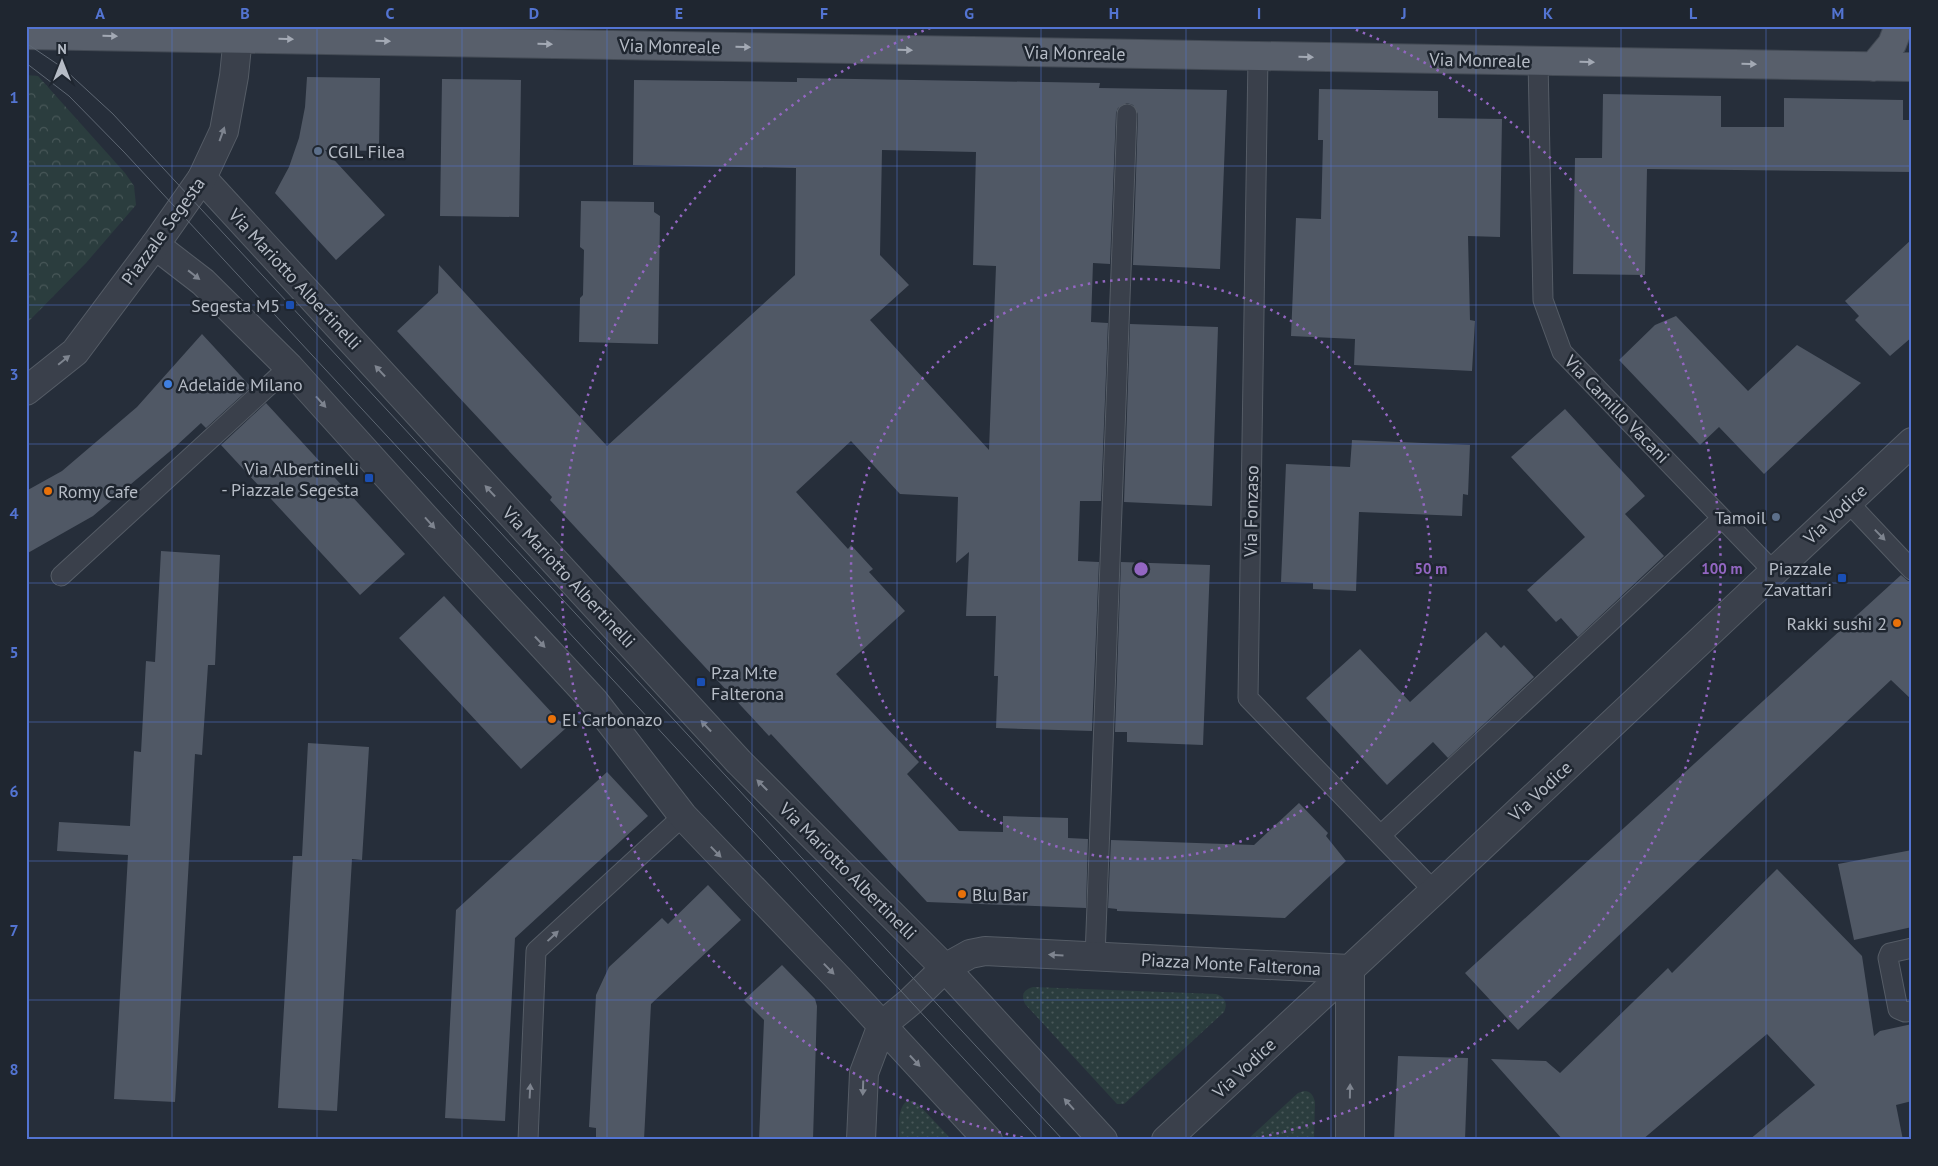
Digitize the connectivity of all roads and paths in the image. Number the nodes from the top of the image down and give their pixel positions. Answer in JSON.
{"nodes":[{"id":1,"x":1899,"y":26,"type":"edge"},
{"id":2,"x":238,"y":33,"type":"edge"},
{"id":3,"x":334,"y":33,"type":"edge"},
{"id":4,"x":26,"y":35,"type":"edge"},
{"id":5,"x":1258,"y":56,"type":"junction"},
{"id":6,"x":1538,"y":61,"type":"junction"},
{"id":7,"x":1873,"y":67,"type":"junction"},
{"id":8,"x":1912,"y":67,"type":"edge"},
{"id":9,"x":1127,"y":114,"type":"dead end"},
{"id":10,"x":202,"y":178,"type":"junction"},
{"id":11,"x":156,"y":245,"type":"junction"},
{"id":12,"x":289,"y":367,"type":"junction"},
{"id":13,"x":26,"y":391,"type":"edge"},
{"id":14,"x":1912,"y":442,"type":"edge"},
{"id":15,"x":1848,"y":502,"type":"junction"},
{"id":16,"x":1722,"y":518,"type":"junction"},
{"id":17,"x":1912,"y":570,"type":"edge"},
{"id":18,"x":1773,"y":571,"type":"junction"},
{"id":19,"x":61,"y":576,"type":"dead end"},
{"id":20,"x":682,"y":816,"type":"junction"},
{"id":21,"x":1381,"y":835,"type":"junction"},
{"id":22,"x":1434,"y":891,"type":"junction"},
{"id":23,"x":1912,"y":948,"type":"edge"},
{"id":24,"x":1095,"y":957,"type":"junction"},
{"id":25,"x":945,"y":968,"type":"junction"},
{"id":26,"x":1350,"y":969,"type":"junction"},
{"id":27,"x":1912,"y":1010,"type":"edge"},
{"id":28,"x":882,"y":1026,"type":"junction"},
{"id":29,"x":528,"y":1140,"type":"edge"},
{"id":30,"x":861,"y":1140,"type":"edge"},
{"id":31,"x":988,"y":1140,"type":"edge"},
{"id":32,"x":1103,"y":1140,"type":"edge"},
{"id":33,"x":1166,"y":1140,"type":"edge"},
{"id":34,"x":1350,"y":1140,"type":"edge"}],
"edges":[{"from":1,"to":7,"type":"main road"},
{"from":2,"to":3,"type":"main road","name":"Via Monreale","one_way":true},
{"from":4,"to":2,"type":"main road","one_way":true},
{"from":10,"to":2,"type":"street","name":"Piazzale Segesta","one_way":true},
{"from":3,"to":5,"type":"main road","name":"Via Monreale","one_way":true},
{"from":5,"to":6,"type":"main road","name":"Via Monreale","one_way":true},
{"from":5,"to":21,"type":"lane","name":"Via Fonzaso"},
{"from":6,"to":7,"type":"main road","name":"Via Monreale","one_way":true},
{"from":6,"to":16,"type":"lane","name":"Via Camillo Vacani"},
{"from":7,"to":8,"type":"main road","name":"Via Monreale"},
{"from":9,"to":24,"type":"lane"},
{"from":10,"to":11,"type":"street","name":"Piazzale Segesta"},
{"from":25,"to":10,"type":"street","name":"Via Mariotto Albertinelli","one_way":true},
{"from":11,"to":12,"type":"street","one_way":true},
{"from":13,"to":11,"type":"street","name":"Piazzale Segesta","one_way":true},
{"from":12,"to":19,"type":"lane"},
{"from":12,"to":20,"type":"street","one_way":true},
{"from":14,"to":15,"type":"street","name":"Via Vodice"},
{"from":15,"to":17,"type":"lane","one_way":true},
{"from":15,"to":18,"type":"street","name":"Via Vodice"},
{"from":16,"to":18,"type":"lane","name":"Via Camillo Vacani"},
{"from":16,"to":21,"type":"lane"},
{"from":18,"to":22,"type":"street","name":"Via Vodice"},
{"from":20,"to":28,"type":"street","one_way":true},
{"from":29,"to":20,"type":"lane","one_way":true},
{"from":21,"to":22,"type":"lane","name":"Via Fonzaso"},
{"from":22,"to":26,"type":"street","name":"Via Vodice"},
{"from":23,"to":27,"type":"lane"},
{"from":24,"to":25,"type":"street","name":"Piazza Monte Falterona","one_way":true},
{"from":24,"to":26,"type":"street","name":"Piazza Monte Falterona"},
{"from":25,"to":28,"type":"street","name":"Piazza Monte Falterona"},
{"from":32,"to":25,"type":"street","one_way":true},
{"from":26,"to":33,"type":"street","name":"Via Vodice"},
{"from":34,"to":26,"type":"street","one_way":true},
{"from":28,"to":30,"type":"street","name":"Piazza Monte Falterona","one_way":true},
{"from":28,"to":31,"type":"street","one_way":true}]}
